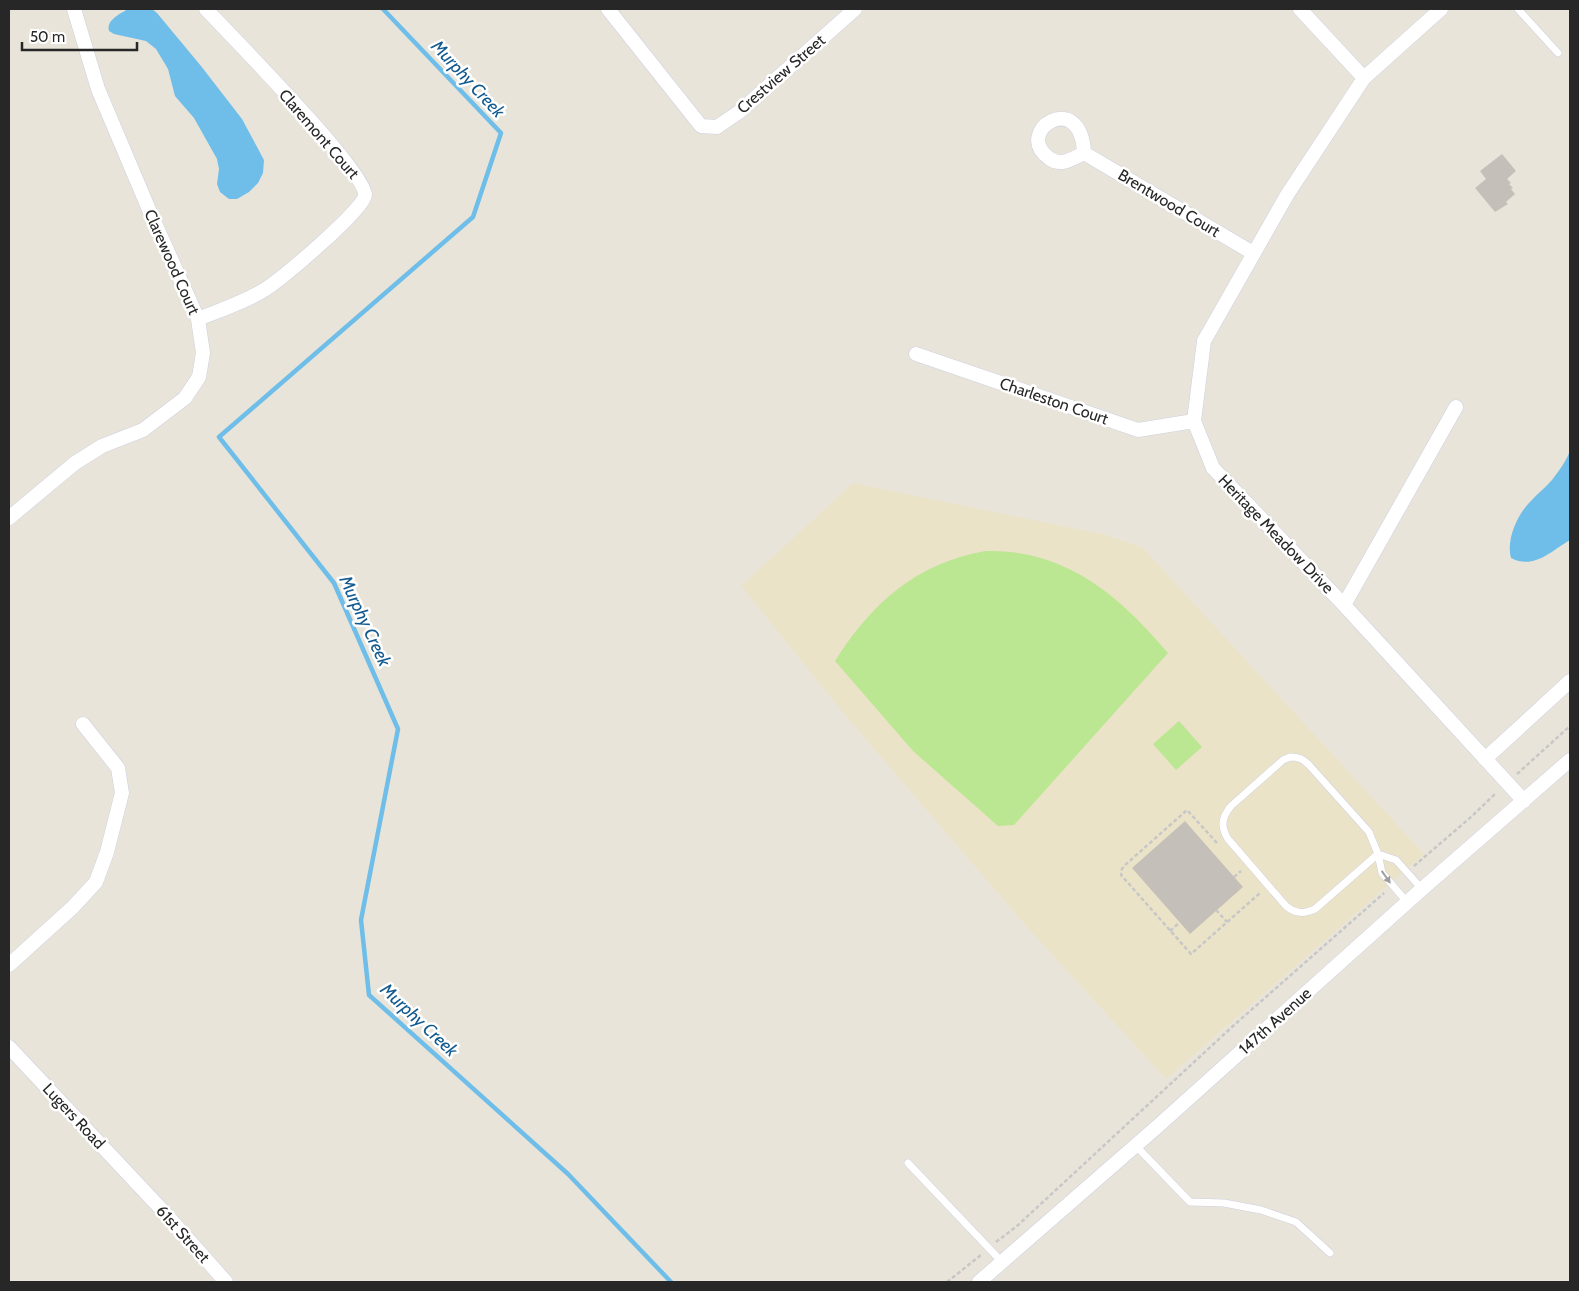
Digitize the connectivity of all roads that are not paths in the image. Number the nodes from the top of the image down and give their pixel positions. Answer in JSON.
{"nodes":[{"id":1,"x":74,"y":9,"type":"edge"},
{"id":2,"x":206,"y":9,"type":"edge"},
{"id":3,"x":608,"y":9,"type":"edge"},
{"id":4,"x":855,"y":9,"type":"edge"},
{"id":5,"x":1300,"y":9,"type":"edge"},
{"id":6,"x":1441,"y":9,"type":"edge"},
{"id":7,"x":1518,"y":9,"type":"edge"},
{"id":8,"x":1558,"y":53,"type":"dead end"},
{"id":9,"x":1364,"y":78,"type":"junction"},
{"id":10,"x":1084,"y":153,"type":"dead end"},
{"id":11,"x":1253,"y":253,"type":"junction"},
{"id":12,"x":198,"y":318,"type":"junction"},
{"id":13,"x":916,"y":354,"type":"dead end"},
{"id":14,"x":1456,"y":406,"type":"dead end"},
{"id":15,"x":1194,"y":421,"type":"junction"},
{"id":16,"x":9,"y":518,"type":"edge"},
{"id":17,"x":1344,"y":605,"type":"junction"},
{"id":18,"x":1570,"y":681,"type":"edge"},
{"id":19,"x":83,"y":724,"type":"dead end"},
{"id":20,"x":1485,"y":759,"type":"junction"},
{"id":21,"x":1570,"y":760,"type":"edge"},
{"id":22,"x":1524,"y":801,"type":"junction"},
{"id":23,"x":1378,"y":854,"type":"junction"},
{"id":24,"x":1422,"y":889,"type":"junction"},
{"id":25,"x":1407,"y":902,"type":"junction"},
{"id":26,"x":9,"y":965,"type":"edge"},
{"id":27,"x":9,"y":1047,"type":"edge"},
{"id":28,"x":1136,"y":1146,"type":"junction"},
{"id":29,"x":908,"y":1163,"type":"dead end"},
{"id":30,"x":139,"y":1186,"type":"joint"},
{"id":31,"x":1330,"y":1253,"type":"dead end"},
{"id":32,"x":1002,"y":1262,"type":"junction"},
{"id":33,"x":226,"y":1282,"type":"edge"},
{"id":34,"x":979,"y":1282,"type":"edge"}],
"edges":[{"from":1,"to":12,"type":"street","name":"Clarewood Court"},
{"from":2,"to":12,"type":"street","name":"Claremont Court"},
{"from":3,"to":4,"type":"street","name":"Crestview Street"},
{"from":5,"to":9,"type":"street"},
{"from":6,"to":9,"type":"street","name":"Heritage Meadow Drive"},
{"from":7,"to":8,"type":"lane"},
{"from":9,"to":11,"type":"street","name":"Heritage Meadow Drive"},
{"from":10,"to":11,"type":"street","name":"Brentwood Court"},
{"from":11,"to":15,"type":"street","name":"Heritage Meadow Drive"},
{"from":12,"to":16,"type":"street","name":"Clarewood Court"},
{"from":13,"to":15,"type":"street","name":"Charleston Court"},
{"from":14,"to":17,"type":"street"},
{"from":15,"to":17,"type":"street","name":"Heritage Meadow Drive"},
{"from":17,"to":20,"type":"street","name":"Heritage Meadow Drive"},
{"from":18,"to":20,"type":"street"},
{"from":19,"to":26,"type":"street"},
{"from":20,"to":22,"type":"street","name":"Heritage Meadow Drive"},
{"from":21,"to":22,"type":"street","name":"147th Avenue"},
{"from":22,"to":24,"type":"street","name":"147th Avenue"},
{"from":23,"to":23,"type":"lane"},
{"from":23,"to":24,"type":"lane"},
{"from":23,"to":25,"type":"lane","one_way":true},
{"from":24,"to":25,"type":"street","name":"147th Avenue"},
{"from":25,"to":28,"type":"street","name":"147th Avenue"},
{"from":27,"to":30,"type":"street","name":"Lugers Road"},
{"from":28,"to":31,"type":"lane"},
{"from":28,"to":32,"type":"street","name":"147th Avenue"},
{"from":29,"to":32,"type":"lane"},
{"from":30,"to":33,"type":"street","name":"61st Street"},
{"from":32,"to":34,"type":"street","name":"147th Avenue"}]}
